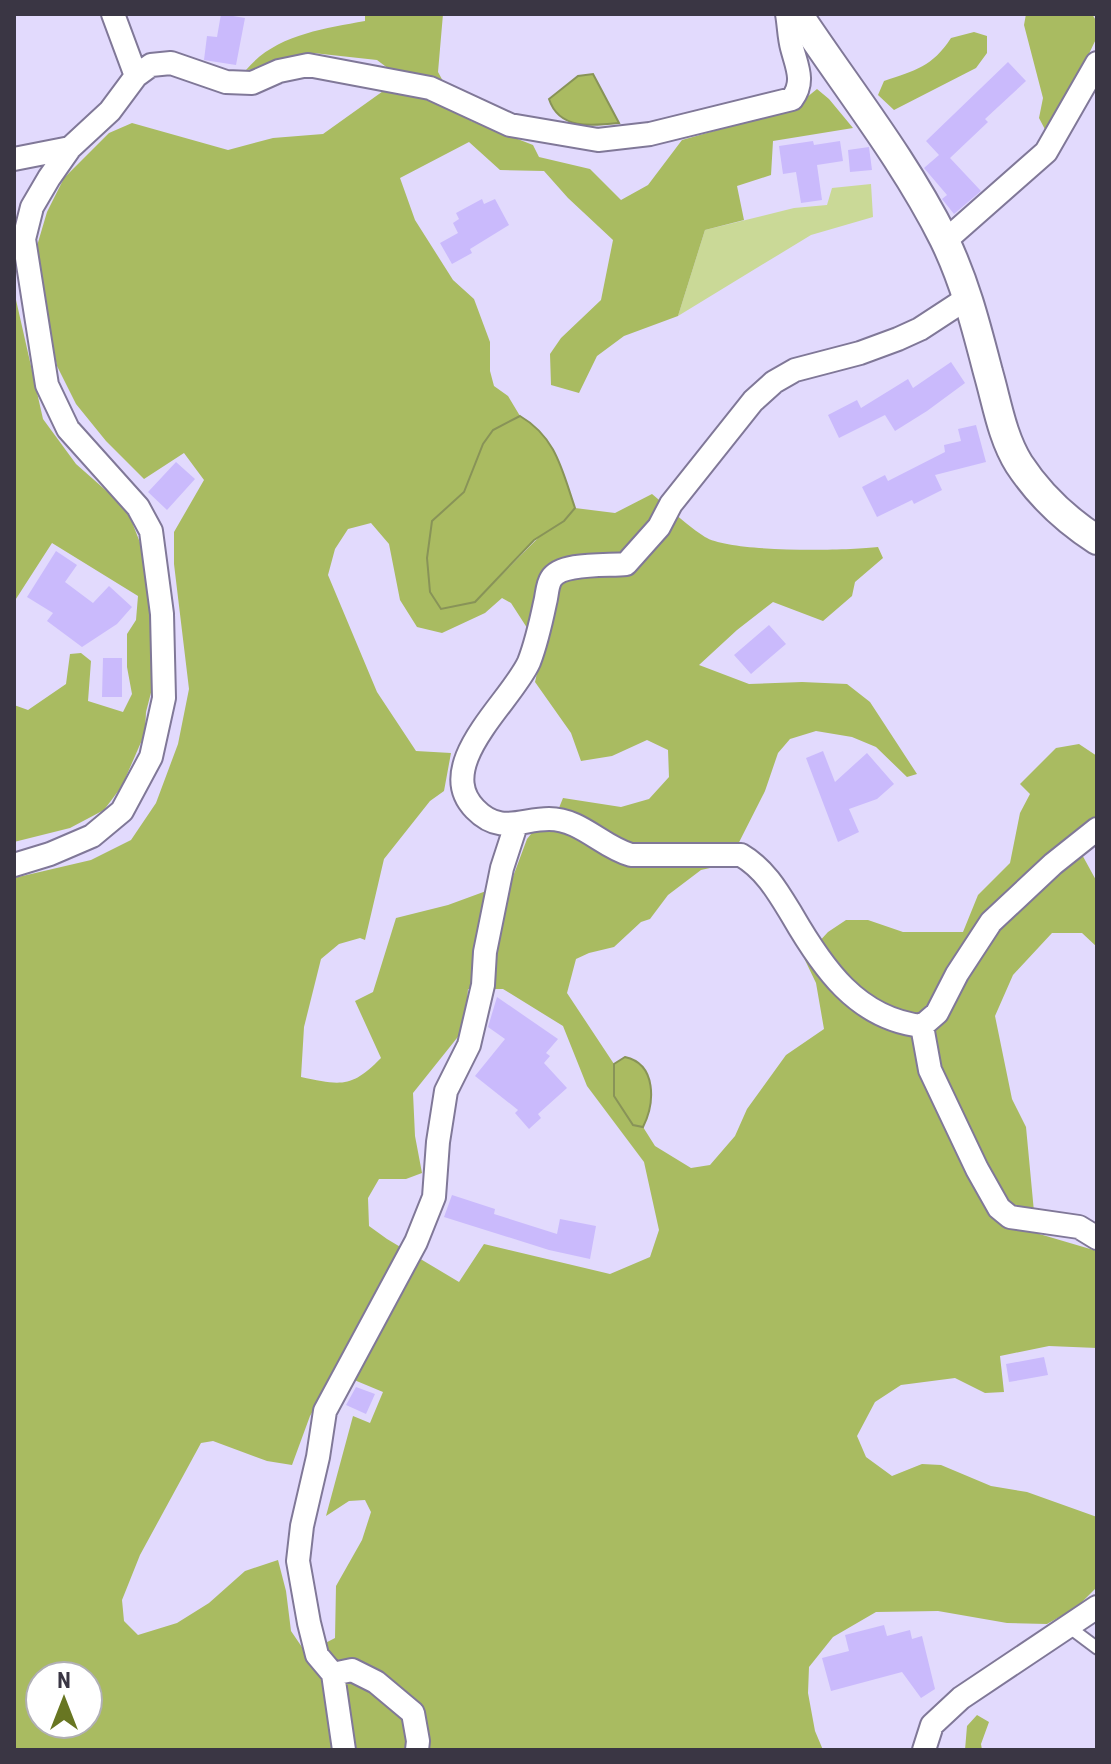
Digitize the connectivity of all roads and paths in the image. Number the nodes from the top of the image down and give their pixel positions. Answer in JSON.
{"nodes":[{"id":1,"x":113,"y":14,"type":"edge"},
{"id":2,"x":787,"y":14,"type":"edge"},
{"id":3,"x":798,"y":14,"type":"edge"},
{"id":4,"x":1097,"y":63,"type":"edge"},
{"id":5,"x":136,"y":76,"type":"junction"},
{"id":6,"x":70,"y":148,"type":"junction"},
{"id":7,"x":14,"y":159,"type":"edge"},
{"id":8,"x":945,"y":241,"type":"junction"},
{"id":9,"x":969,"y":297,"type":"junction"},
{"id":10,"x":1097,"y":540,"type":"edge"},
{"id":11,"x":516,"y":825,"type":"junction"},
{"id":12,"x":1097,"y":829,"type":"edge"},
{"id":13,"x":14,"y":865,"type":"edge"},
{"id":14,"x":922,"y":1026,"type":"junction"},
{"id":15,"x":1097,"y":1238,"type":"edge"},
{"id":16,"x":1097,"y":1607,"type":"edge"},
{"id":17,"x":1069,"y":1627,"type":"junction"},
{"id":18,"x":1097,"y":1648,"type":"edge"},
{"id":19,"x":333,"y":1674,"type":"junction"},
{"id":20,"x":344,"y":1750,"type":"edge"},
{"id":21,"x":417,"y":1750,"type":"edge"},
{"id":22,"x":924,"y":1750,"type":"edge"}],
"edges":[{"from":1,"to":5,"type":"street"},
{"from":2,"to":5,"type":"street"},
{"from":3,"to":8,"type":"street"},
{"from":4,"to":8,"type":"street"},
{"from":5,"to":6,"type":"street"},
{"from":6,"to":7,"type":"street"},
{"from":6,"to":13,"type":"street"},
{"from":8,"to":9,"type":"street"},
{"from":9,"to":10,"type":"street"},
{"from":9,"to":11,"type":"street"},
{"from":11,"to":14,"type":"street"},
{"from":11,"to":19,"type":"street"},
{"from":12,"to":14,"type":"street"},
{"from":14,"to":15,"type":"street"},
{"from":16,"to":17,"type":"street"},
{"from":17,"to":18,"type":"lane"},
{"from":17,"to":22,"type":"street"},
{"from":19,"to":20,"type":"street"},
{"from":19,"to":21,"type":"street"}]}
